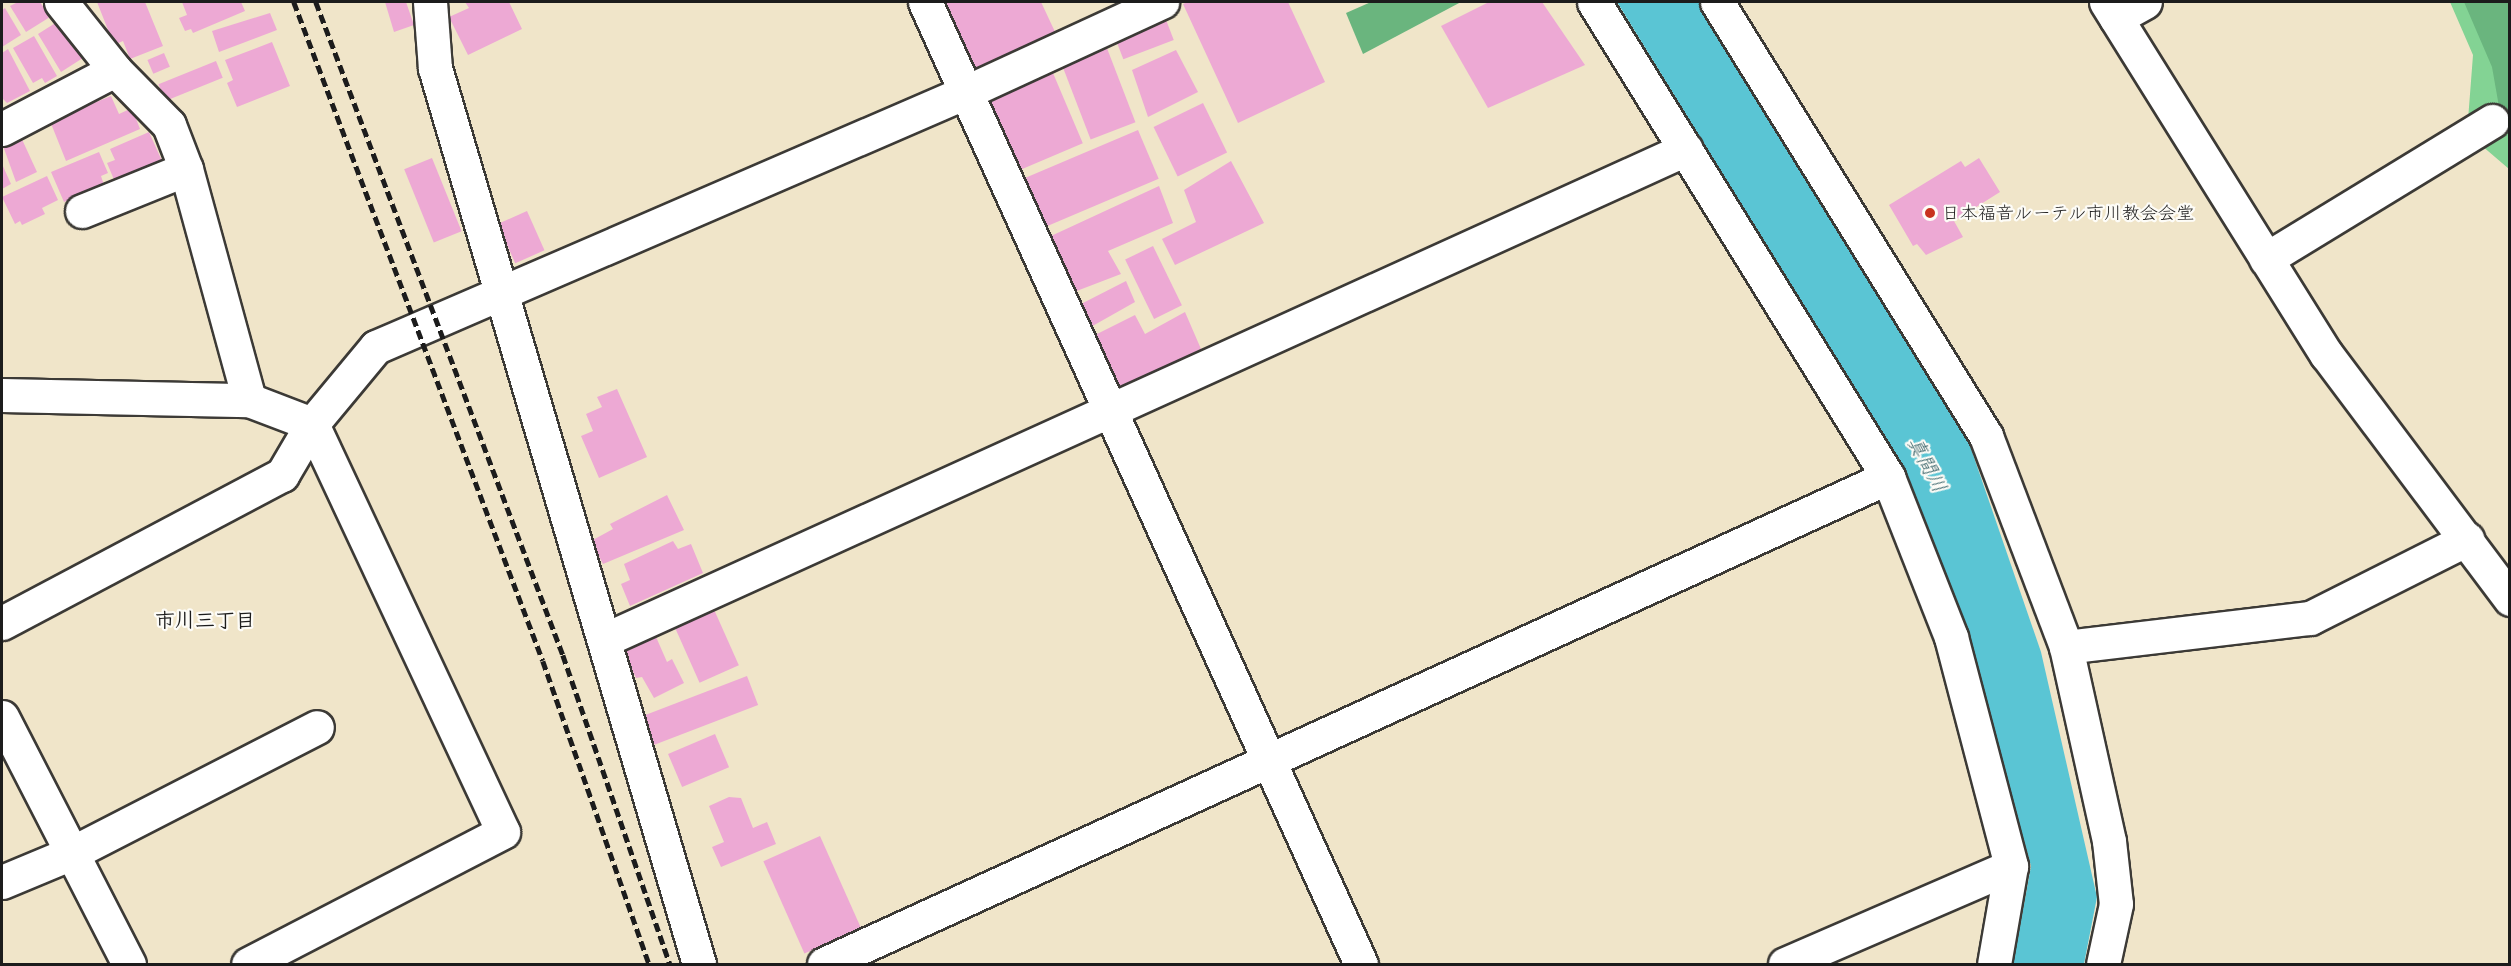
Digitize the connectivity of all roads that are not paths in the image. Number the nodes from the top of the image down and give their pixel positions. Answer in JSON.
{"nodes":[{"id":1,"x":61,"y":2,"type":"edge"},
{"id":2,"x":430,"y":2,"type":"edge"},
{"id":3,"x":925,"y":2,"type":"edge"},
{"id":4,"x":1162,"y":2,"type":"edge"},
{"id":5,"x":1594,"y":2,"type":"edge"},
{"id":6,"x":1716,"y":2,"type":"edge"},
{"id":7,"x":2145,"y":2,"type":"edge"},
{"id":8,"x":2111,"y":10,"type":"edge"},
{"id":9,"x":115,"y":70,"type":"junction"},
{"id":10,"x":966,"y":92,"type":"junction"},
{"id":11,"x":2492,"y":121,"type":"dead end"},
{"id":12,"x":2,"y":128,"type":"edge"},
{"id":13,"x":1686,"y":149,"type":"junction"},
{"id":14,"x":186,"y":169,"type":"junction"},
{"id":15,"x":82,"y":211,"type":"dead end"},
{"id":16,"x":2266,"y":260,"type":"junction"},
{"id":17,"x":500,"y":295,"type":"junction"},
{"id":18,"x":2,"y":395,"type":"edge"},
{"id":19,"x":249,"y":400,"type":"junction"},
{"id":20,"x":1110,"y":411,"type":"junction"},
{"id":21,"x":312,"y":423,"type":"junction"},
{"id":22,"x":1888,"y":477,"type":"junction"},
{"id":23,"x":2467,"y":540,"type":"junction"},
{"id":24,"x":2510,"y":599,"type":"edge"},
{"id":25,"x":2,"y":623,"type":"edge"},
{"id":26,"x":604,"y":640,"type":"junction"},
{"id":27,"x":2066,"y":648,"type":"junction"},
{"id":28,"x":2,"y":717,"type":"edge"},
{"id":29,"x":317,"y":727,"type":"dead end"},
{"id":30,"x":1269,"y":761,"type":"junction"},
{"id":31,"x":74,"y":852,"type":"junction"},
{"id":32,"x":2011,"y":866,"type":"junction"},
{"id":33,"x":2,"y":882,"type":"edge"},
{"id":34,"x":129,"y":964,"type":"edge"},
{"id":35,"x":248,"y":964,"type":"edge"},
{"id":36,"x":699,"y":964,"type":"edge"},
{"id":37,"x":824,"y":964,"type":"edge"},
{"id":38,"x":1361,"y":964,"type":"edge"},
{"id":39,"x":1785,"y":964,"type":"edge"},
{"id":40,"x":1994,"y":964,"type":"edge"},
{"id":41,"x":2103,"y":964,"type":"edge"}],
"edges":[{"from":1,"to":9,"type":"street"},
{"from":2,"to":17,"type":"street"},
{"from":3,"to":10,"type":"street"},
{"from":4,"to":10,"type":"street"},
{"from":5,"to":13,"type":"street"},
{"from":6,"to":27,"type":"street"},
{"from":7,"to":8,"type":"street"},
{"from":8,"to":16,"type":"street"},
{"from":9,"to":12,"type":"street"},
{"from":9,"to":14,"type":"street"},
{"from":10,"to":17,"type":"street"},
{"from":10,"to":20,"type":"street"},
{"from":11,"to":16,"type":"street"},
{"from":13,"to":20,"type":"street"},
{"from":13,"to":22,"type":"street"},
{"from":14,"to":15,"type":"street"},
{"from":14,"to":19,"type":"street"},
{"from":16,"to":23,"type":"street"},
{"from":17,"to":21,"type":"street"},
{"from":17,"to":26,"type":"street"},
{"from":18,"to":19,"type":"street"},
{"from":19,"to":21,"type":"street"},
{"from":20,"to":26,"type":"street"},
{"from":20,"to":30,"type":"street"},
{"from":21,"to":25,"type":"street"},
{"from":21,"to":35,"type":"street"},
{"from":22,"to":30,"type":"street"},
{"from":22,"to":32,"type":"street"},
{"from":23,"to":24,"type":"street"},
{"from":23,"to":27,"type":"street"},
{"from":26,"to":36,"type":"street"},
{"from":27,"to":41,"type":"street"},
{"from":28,"to":31,"type":"street"},
{"from":29,"to":31,"type":"street"},
{"from":30,"to":37,"type":"street"},
{"from":30,"to":38,"type":"street"},
{"from":31,"to":33,"type":"street"},
{"from":31,"to":34,"type":"street"},
{"from":32,"to":39,"type":"street"},
{"from":32,"to":40,"type":"street"}]}
